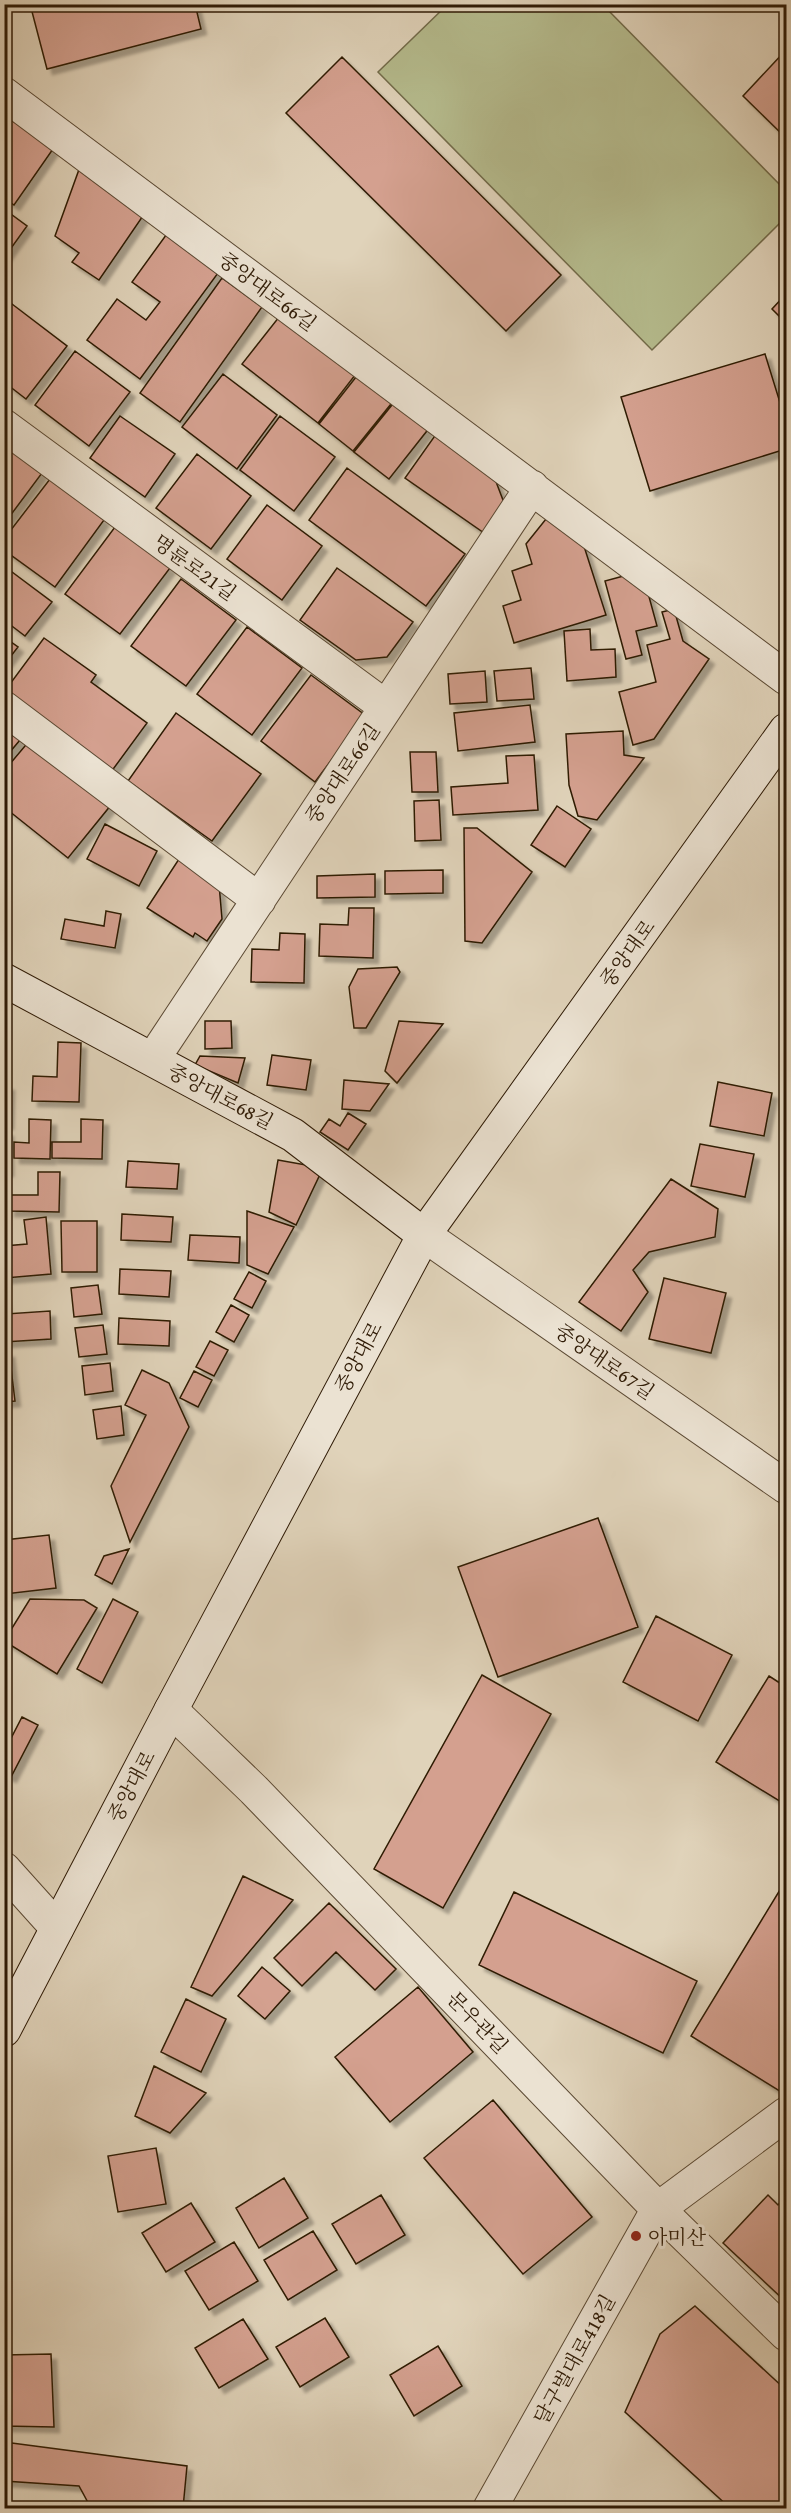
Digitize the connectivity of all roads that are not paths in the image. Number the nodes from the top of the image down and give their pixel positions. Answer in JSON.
{"nodes":[{"id":1,"x":4,"y":94,"type":"edge"},
{"id":2,"x":4,"y":426,"type":"edge"},
{"id":3,"x":532,"y":487,"type":"junction"},
{"id":4,"x":786,"y":678,"type":"edge"},
{"id":5,"x":386,"y":707,"type":"junction"},
{"id":6,"x":4,"y":708,"type":"edge"},
{"id":7,"x":786,"y":730,"type":"edge"},
{"id":8,"x":259,"y":900,"type":"junction"},
{"id":9,"x":4,"y":980,"type":"edge"},
{"id":10,"x":153,"y":1059,"type":"junction"},
{"id":11,"x":424,"y":1235,"type":"junction"},
{"id":12,"x":786,"y":1487,"type":"edge"},
{"id":13,"x":171,"y":1710,"type":"junction"},
{"id":14,"x":4,"y":1869,"type":"edge"},
{"id":15,"x":57,"y":1928,"type":"junction"},
{"id":16,"x":4,"y":2030,"type":"edge"},
{"id":17,"x":786,"y":2114,"type":"edge"},
{"id":18,"x":658,"y":2209,"type":"junction"},
{"id":19,"x":786,"y":2334,"type":"edge"},
{"id":20,"x":490,"y":2508,"type":"edge"}],
"edges":[{"from":1,"to":3,"type":"street","name":"중앙대로66길"},
{"from":2,"to":5,"type":"street","name":"명륜로21길"},
{"from":3,"to":4,"type":"street","name":"중앙대로66길"},
{"from":3,"to":5,"type":"street","name":"중앙대로66길"},
{"from":5,"to":8,"type":"street","name":"중앙대로66길"},
{"from":6,"to":8,"type":"street"},
{"from":7,"to":11,"type":"street","name":"중앙대로"},
{"from":8,"to":10,"type":"street","name":"중앙대로66길"},
{"from":9,"to":10,"type":"street","name":"중앙대로68길"},
{"from":10,"to":11,"type":"street","name":"중앙대로68길"},
{"from":11,"to":12,"type":"street","name":"중앙대로67길"},
{"from":11,"to":13,"type":"street","name":"중앙대로"},
{"from":13,"to":15,"type":"street","name":"중앙대로"},
{"from":13,"to":18,"type":"street","name":"문우관길"},
{"from":14,"to":15,"type":"street"},
{"from":15,"to":16,"type":"street","name":"중앙대로"},
{"from":17,"to":18,"type":"street"},
{"from":18,"to":19,"type":"street","name":"문우관길"},
{"from":18,"to":20,"type":"street","name":"달구벌대로418길"}]}
